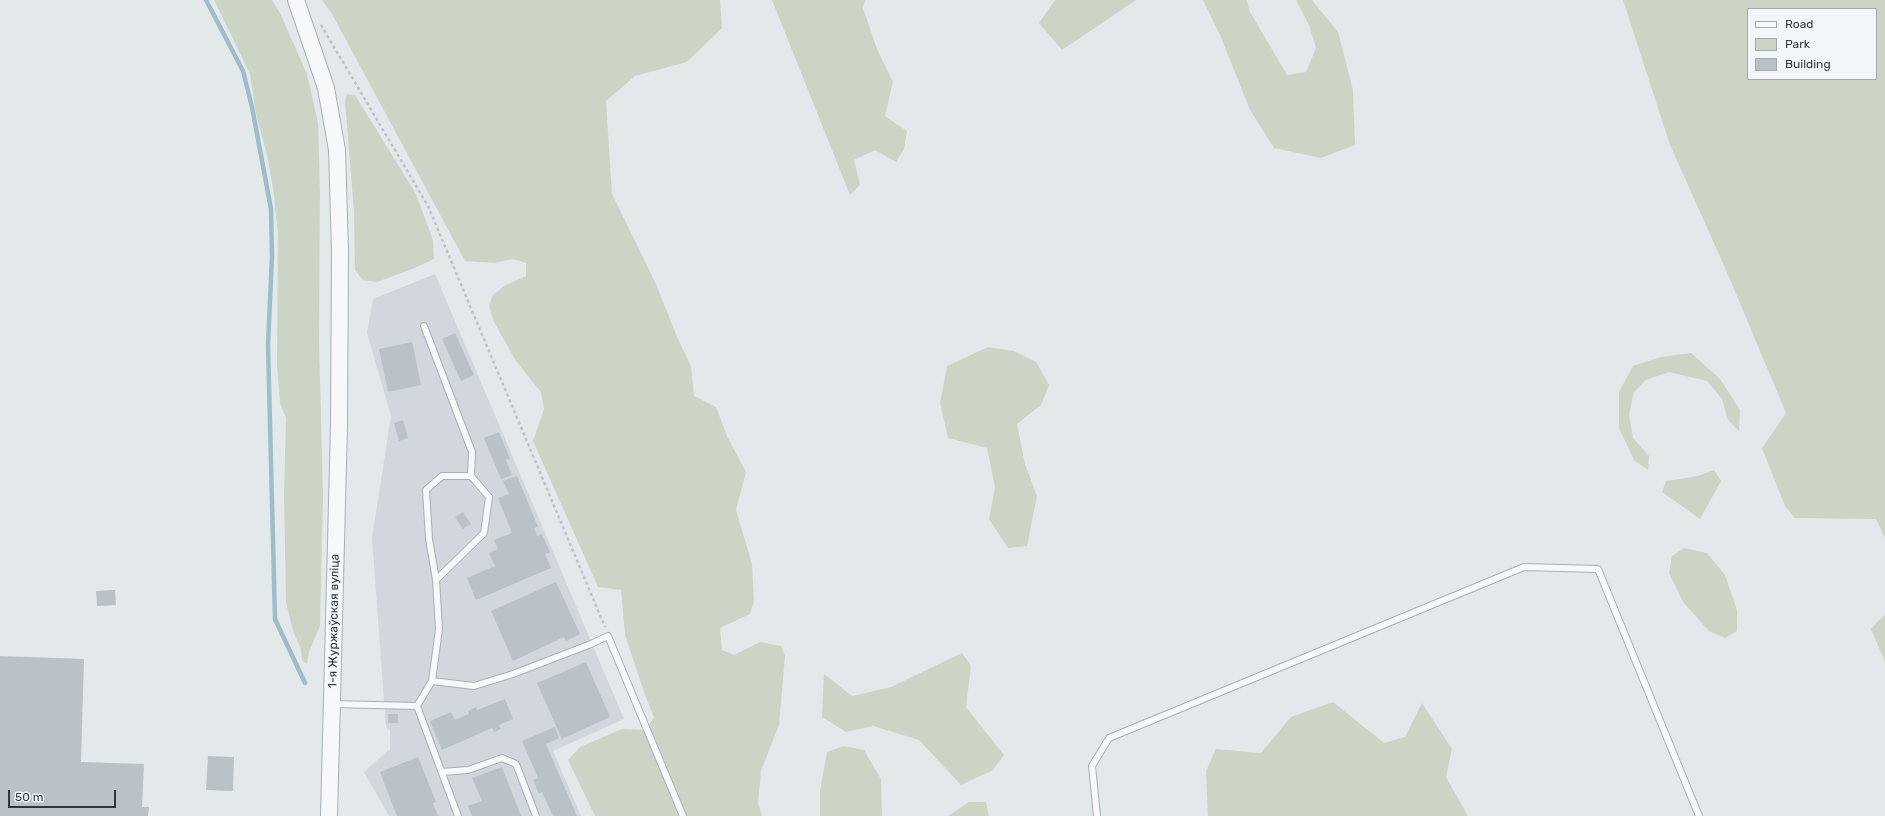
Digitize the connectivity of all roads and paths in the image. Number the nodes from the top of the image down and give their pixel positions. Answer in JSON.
{"nodes":[{"id":1,"x":296,"y":0,"type":"edge"},
{"id":2,"x":318,"y":22,"type":"dead end"},
{"id":3,"x":424,"y":326,"type":"dead end"},
{"id":4,"x":472,"y":476,"type":"junction"},
{"id":5,"x":436,"y":580,"type":"junction"},
{"id":6,"x":608,"y":636,"type":"junction"},
{"id":7,"x":432,"y":681,"type":"junction"},
{"id":8,"x":332,"y":704,"type":"junction"},
{"id":9,"x":417,"y":706,"type":"junction"},
{"id":10,"x":442,"y":772,"type":"junction"},
{"id":11,"x":329,"y":816,"type":"edge"},
{"id":12,"x":458,"y":816,"type":"edge"},
{"id":13,"x":536,"y":816,"type":"edge"},
{"id":14,"x":683,"y":816,"type":"edge"},
{"id":15,"x":1098,"y":816,"type":"edge"},
{"id":16,"x":1699,"y":816,"type":"edge"}],
"edges":[{"from":1,"to":8,"type":"street","name":"1-я Журжаўская вуліца"},
{"from":2,"to":6,"type":"path"},
{"from":3,"to":4,"type":"lane"},
{"from":4,"to":5,"type":"lane"},
{"from":4,"to":5,"type":"lane"},
{"from":5,"to":7,"type":"lane"},
{"from":6,"to":7,"type":"lane"},
{"from":6,"to":14,"type":"lane"},
{"from":7,"to":9,"type":"lane"},
{"from":8,"to":9,"type":"lane"},
{"from":8,"to":11,"type":"street","name":"1-я Журжаўская вуліца"},
{"from":9,"to":10,"type":"lane"},
{"from":10,"to":12,"type":"lane"},
{"from":10,"to":13,"type":"lane"},
{"from":15,"to":16,"type":"lane"}]}
